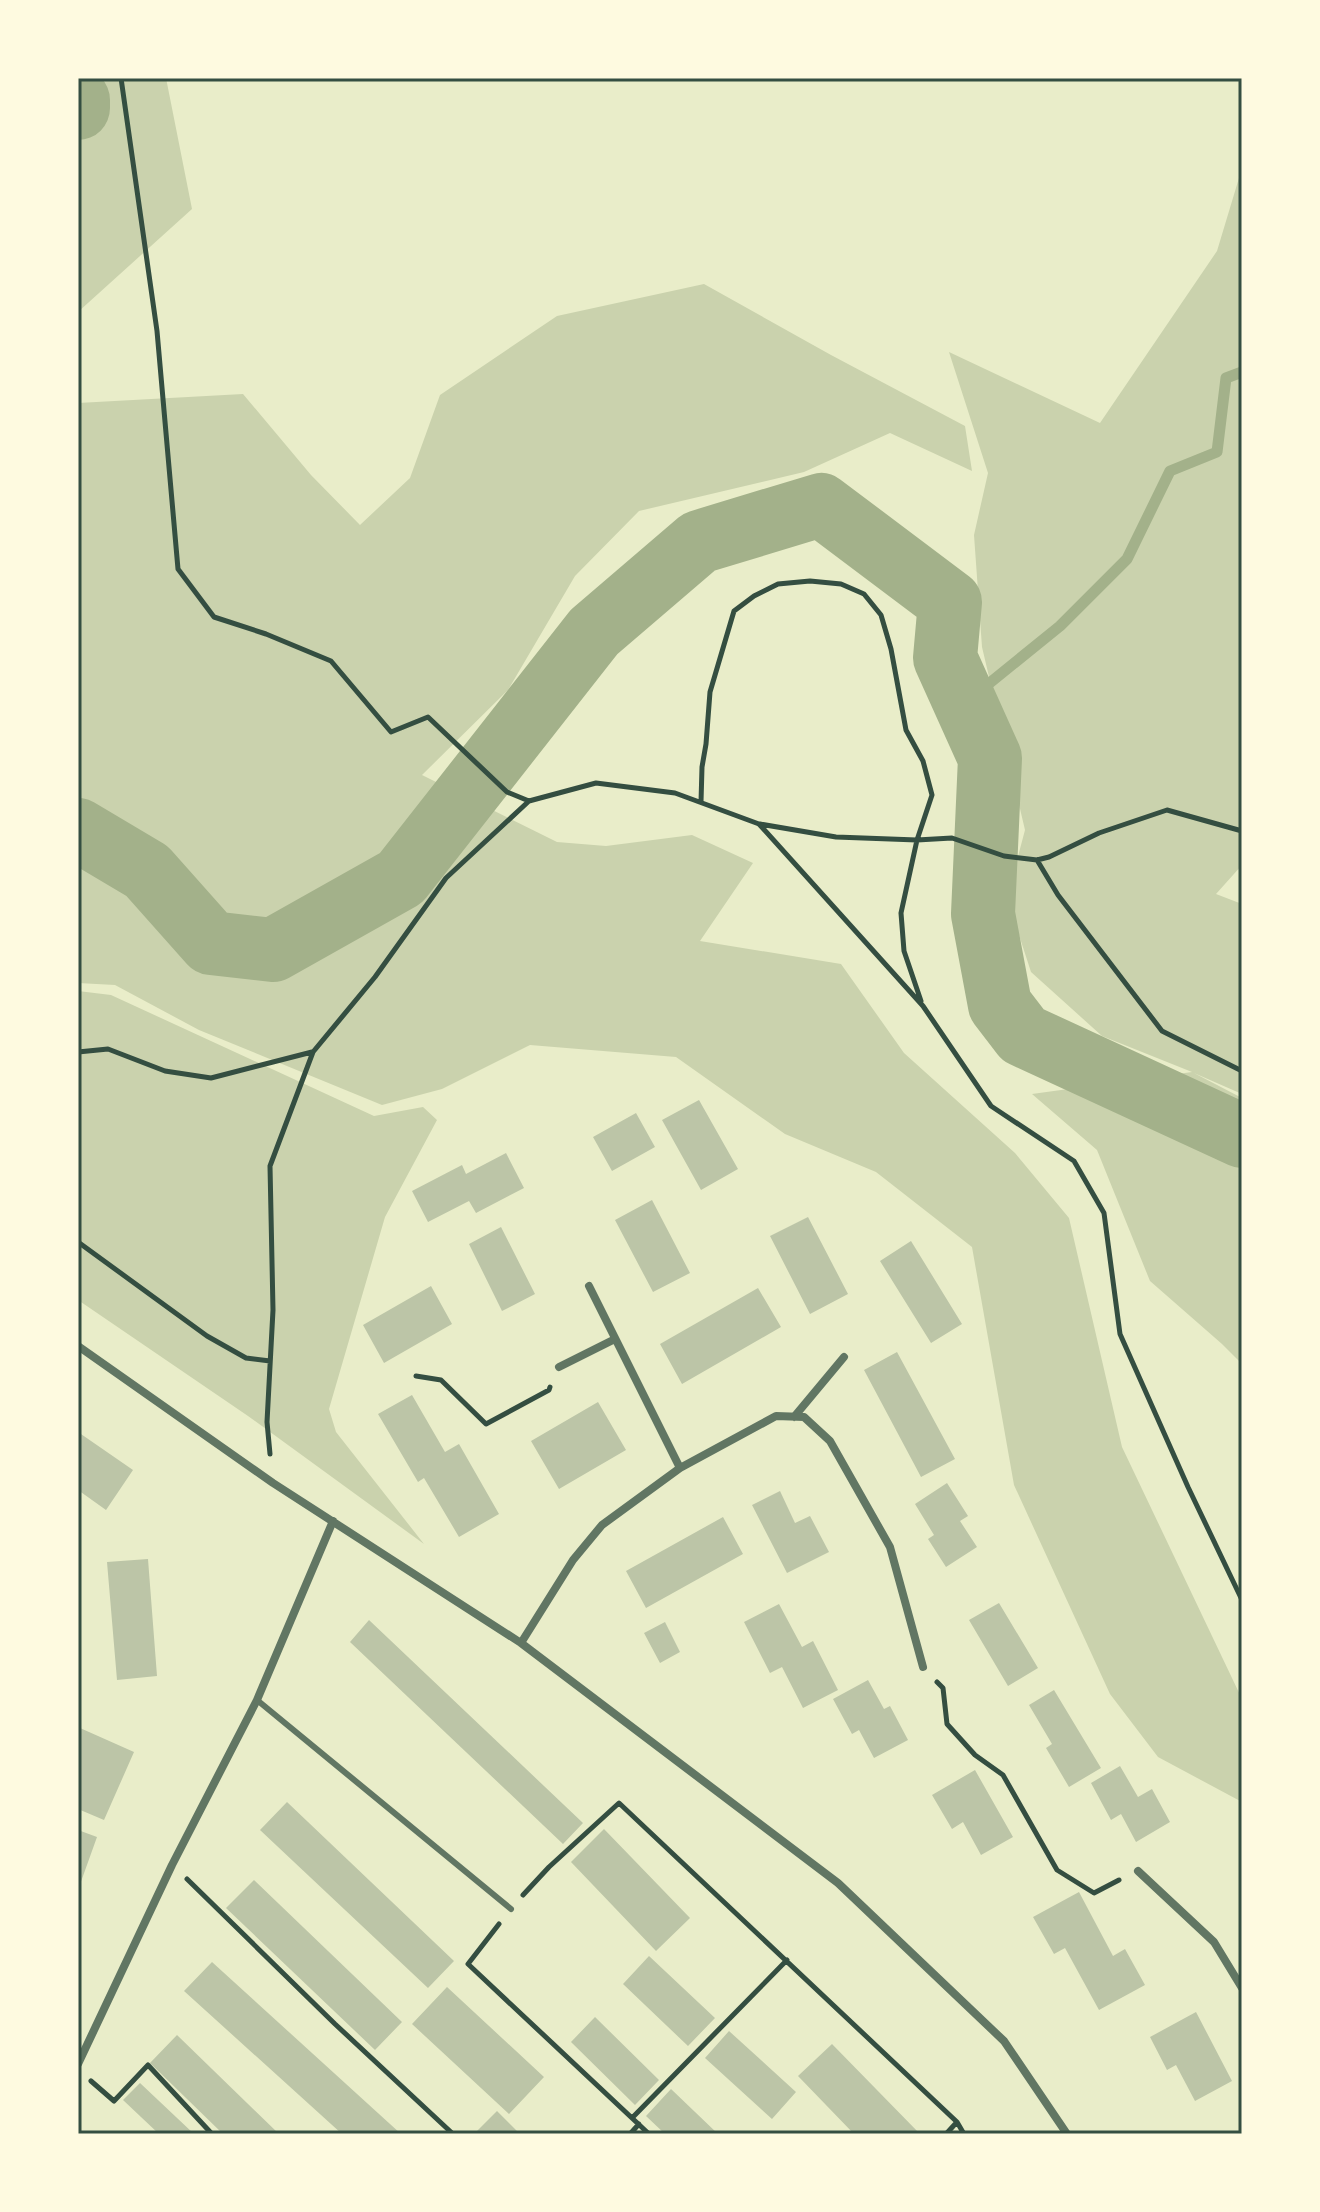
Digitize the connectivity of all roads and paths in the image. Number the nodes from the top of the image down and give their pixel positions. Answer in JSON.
{"nodes":[{"id":1,"x":121,"y":78,"type":"edge"},
{"id":2,"x":529,"y":801,"type":"junction"},
{"id":3,"x":701,"y":802,"type":"junction"},
{"id":4,"x":759,"y":824,"type":"junction"},
{"id":5,"x":1242,"y":831,"type":"edge"},
{"id":6,"x":917,"y":840,"type":"junction"},
{"id":7,"x":1037,"y":860,"type":"junction"},
{"id":8,"x":923,"y":1006,"type":"junction"},
{"id":9,"x":78,"y":1052,"type":"edge"},
{"id":10,"x":313,"y":1052,"type":"junction"},
{"id":11,"x":1242,"y":1071,"type":"edge"},
{"id":12,"x":78,"y":1242,"type":"edge"},
{"id":13,"x":589,"y":1286,"type":"dead end"},
{"id":14,"x":615,"y":1339,"type":"junction"},
{"id":15,"x":78,"y":1346,"type":"edge"},
{"id":16,"x":844,"y":1357,"type":"dead end"},
{"id":17,"x":270,"y":1361,"type":"junction"},
{"id":18,"x":559,"y":1367,"type":"joint"},
{"id":19,"x":416,"y":1376,"type":"dead end"},
{"id":20,"x":794,"y":1417,"type":"junction"},
{"id":21,"x":680,"y":1468,"type":"junction"},
{"id":22,"x":273,"y":1483,"type":"junction"},
{"id":23,"x":333,"y":1521,"type":"junction"},
{"id":24,"x":1242,"y":1600,"type":"edge"},
{"id":25,"x":521,"y":1643,"type":"junction"},
{"id":26,"x":923,"y":1667,"type":"joint"},
{"id":27,"x":257,"y":1700,"type":"junction"},
{"id":28,"x":172,"y":1865,"type":"junction"},
{"id":29,"x":1138,"y":1871,"type":"joint"},
{"id":30,"x":511,"y":1909,"type":"junction"},
{"id":31,"x":787,"y":1960,"type":"junction"},
{"id":32,"x":1242,"y":1988,"type":"edge"},
{"id":33,"x":78,"y":2064,"type":"edge"},
{"id":34,"x":87,"y":2077,"type":"dead end"},
{"id":35,"x":632,"y":2118,"type":"junction"},
{"id":36,"x":957,"y":2122,"type":"junction"},
{"id":37,"x":639,"y":2124,"type":"junction"},
{"id":38,"x":212,"y":2134,"type":"edge"},
{"id":39,"x":453,"y":2134,"type":"edge"},
{"id":40,"x":630,"y":2134,"type":"edge"},
{"id":41,"x":649,"y":2134,"type":"edge"},
{"id":42,"x":946,"y":2134,"type":"edge"},
{"id":43,"x":964,"y":2134,"type":"edge"},
{"id":44,"x":1067,"y":2134,"type":"edge"}],
"edges":[{"from":1,"to":2,"type":"path"},
{"from":2,"to":3,"type":"path"},
{"from":2,"to":10,"type":"path"},
{"from":3,"to":4,"type":"path"},
{"from":3,"to":6,"type":"path"},
{"from":4,"to":6,"type":"path"},
{"from":4,"to":8,"type":"path"},
{"from":5,"to":7,"type":"path"},
{"from":6,"to":7,"type":"path"},
{"from":6,"to":8,"type":"path"},
{"from":7,"to":11,"type":"path"},
{"from":8,"to":24,"type":"path"},
{"from":9,"to":10,"type":"path"},
{"from":10,"to":17,"type":"path"},
{"from":12,"to":17,"type":"path"},
{"from":13,"to":14,"type":"street"},
{"from":14,"to":18,"type":"street"},
{"from":14,"to":21,"type":"street"},
{"from":15,"to":22,"type":"street"},
{"from":16,"to":20,"type":"street"},
{"from":17,"to":22,"type":"path"},
{"from":18,"to":19,"type":"path"},
{"from":20,"to":21,"type":"street"},
{"from":20,"to":26,"type":"street"},
{"from":21,"to":25,"type":"street"},
{"from":22,"to":23,"type":"street"},
{"from":23,"to":25,"type":"street"},
{"from":23,"to":27,"type":"street"},
{"from":25,"to":44,"type":"street"},
{"from":26,"to":29,"type":"path"},
{"from":27,"to":28,"type":"street"},
{"from":27,"to":30,"type":"lane"},
{"from":28,"to":33,"type":"street"},
{"from":28,"to":39,"type":"path"},
{"from":29,"to":32,"type":"street"},
{"from":30,"to":31,"type":"path"},
{"from":30,"to":35,"type":"path"},
{"from":31,"to":35,"type":"path"},
{"from":31,"to":36,"type":"path"},
{"from":34,"to":38,"type":"path"},
{"from":35,"to":37,"type":"path"},
{"from":36,"to":42,"type":"path"},
{"from":36,"to":43,"type":"path"},
{"from":37,"to":40,"type":"path"},
{"from":37,"to":41,"type":"path"}]}
